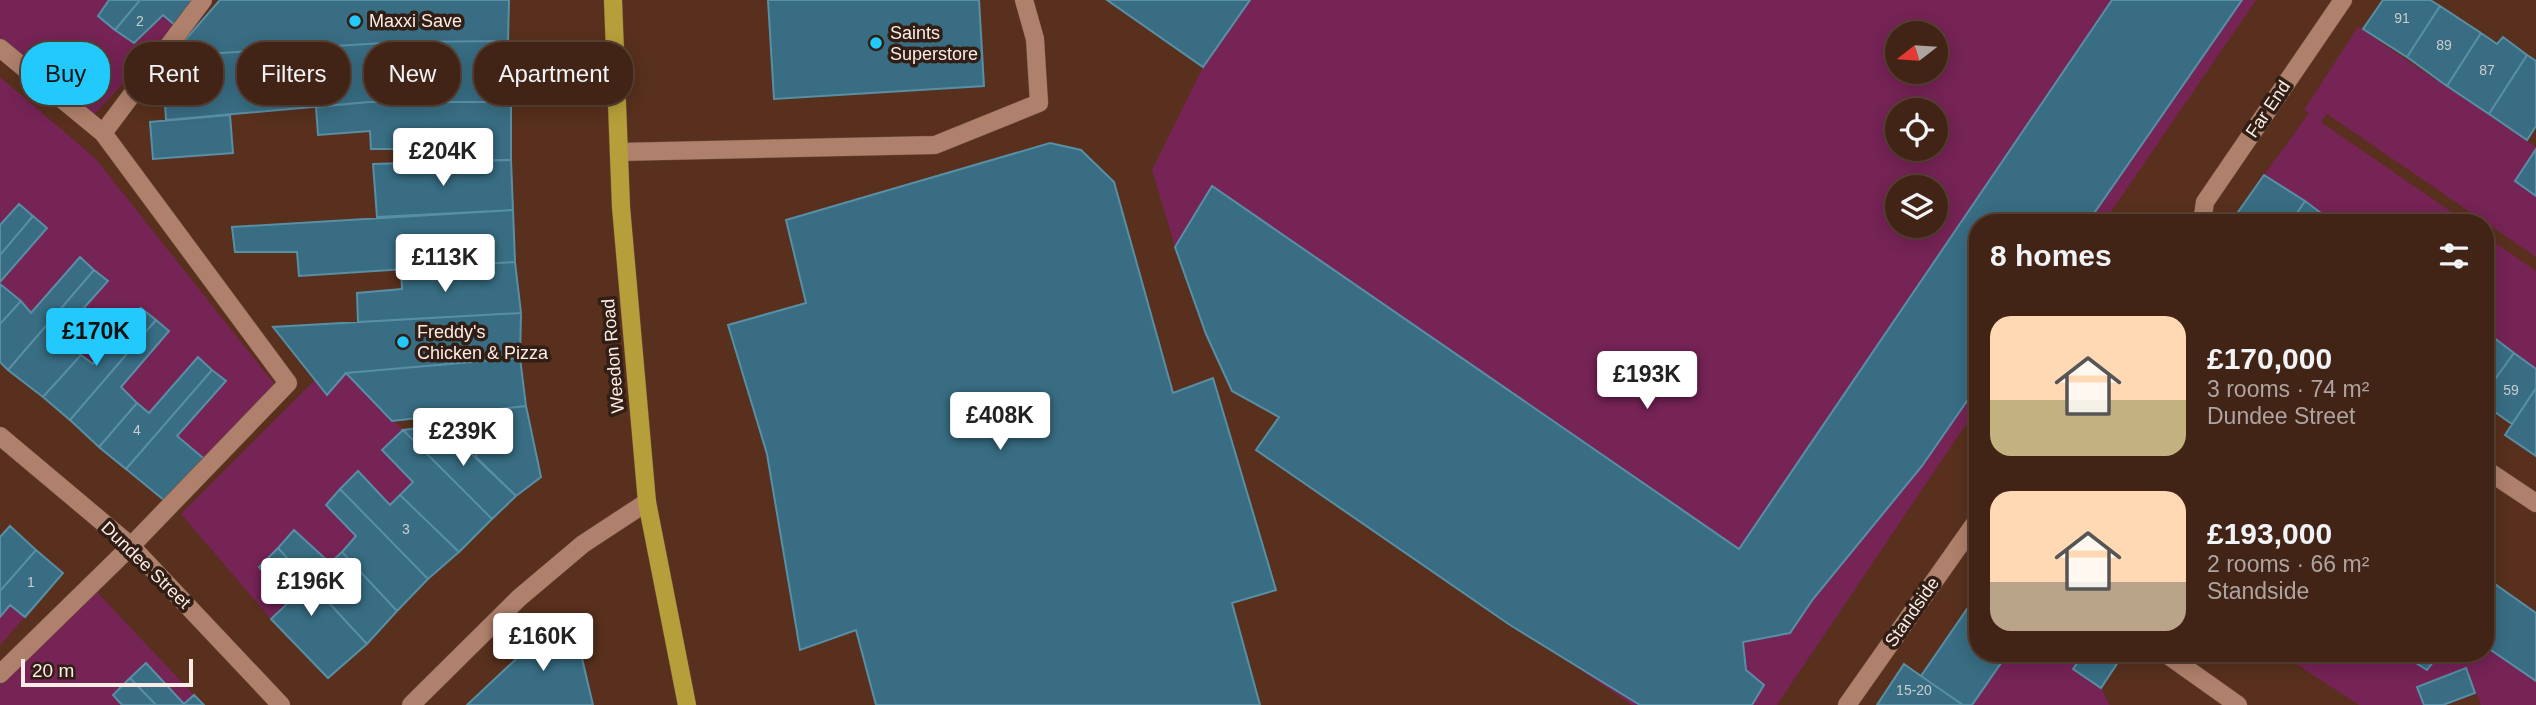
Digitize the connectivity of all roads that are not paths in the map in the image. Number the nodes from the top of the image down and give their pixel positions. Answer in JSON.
{"nodes":[{"id":1,"x":203,"y":0,"type":"edge"},
{"id":2,"x":613,"y":0,"type":"edge"},
{"id":3,"x":1024,"y":0,"type":"edge"},
{"id":4,"x":2343,"y":0,"type":"edge"},
{"id":5,"x":0,"y":48,"type":"edge"},
{"id":6,"x":103,"y":133,"type":"junction"},
{"id":7,"x":619,"y":152,"type":"junction"},
{"id":8,"x":2203,"y":214,"type":"edge"},
{"id":9,"x":0,"y":436,"type":"edge"},
{"id":10,"x":2494,"y":475,"type":"edge"},
{"id":11,"x":646,"y":502,"type":"junction"},
{"id":12,"x":2536,"y":503,"type":"edge"},
{"id":13,"x":1969,"y":532,"type":"edge"},
{"id":14,"x":131,"y":546,"type":"junction"},
{"id":15,"x":2177,"y":662,"type":"edge"},
{"id":16,"x":0,"y":674,"type":"edge"},
{"id":17,"x":281,"y":705,"type":"edge"},
{"id":18,"x":411,"y":705,"type":"edge"},
{"id":19,"x":687,"y":705,"type":"edge"},
{"id":20,"x":1847,"y":705,"type":"edge"},
{"id":21,"x":2238,"y":705,"type":"edge"}],
"edges":[{"from":1,"to":6,"type":"street"},
{"from":2,"to":7,"type":"main road","name":"Weedon Road"},
{"from":3,"to":7,"type":"street"},
{"from":4,"to":8,"type":"street","name":"Far End"},
{"from":5,"to":6,"type":"street"},
{"from":6,"to":14,"type":"street"},
{"from":7,"to":11,"type":"main road","name":"Weedon Road"},
{"from":9,"to":14,"type":"street","name":"Dundee Street"},
{"from":10,"to":12,"type":"street"},
{"from":11,"to":18,"type":"street"},
{"from":11,"to":19,"type":"main road","name":"Weedon Road"},
{"from":13,"to":20,"type":"street","name":"Standside"},
{"from":14,"to":16,"type":"street"},
{"from":14,"to":17,"type":"street","name":"Dundee Street"},
{"from":15,"to":21,"type":"street"}]}
